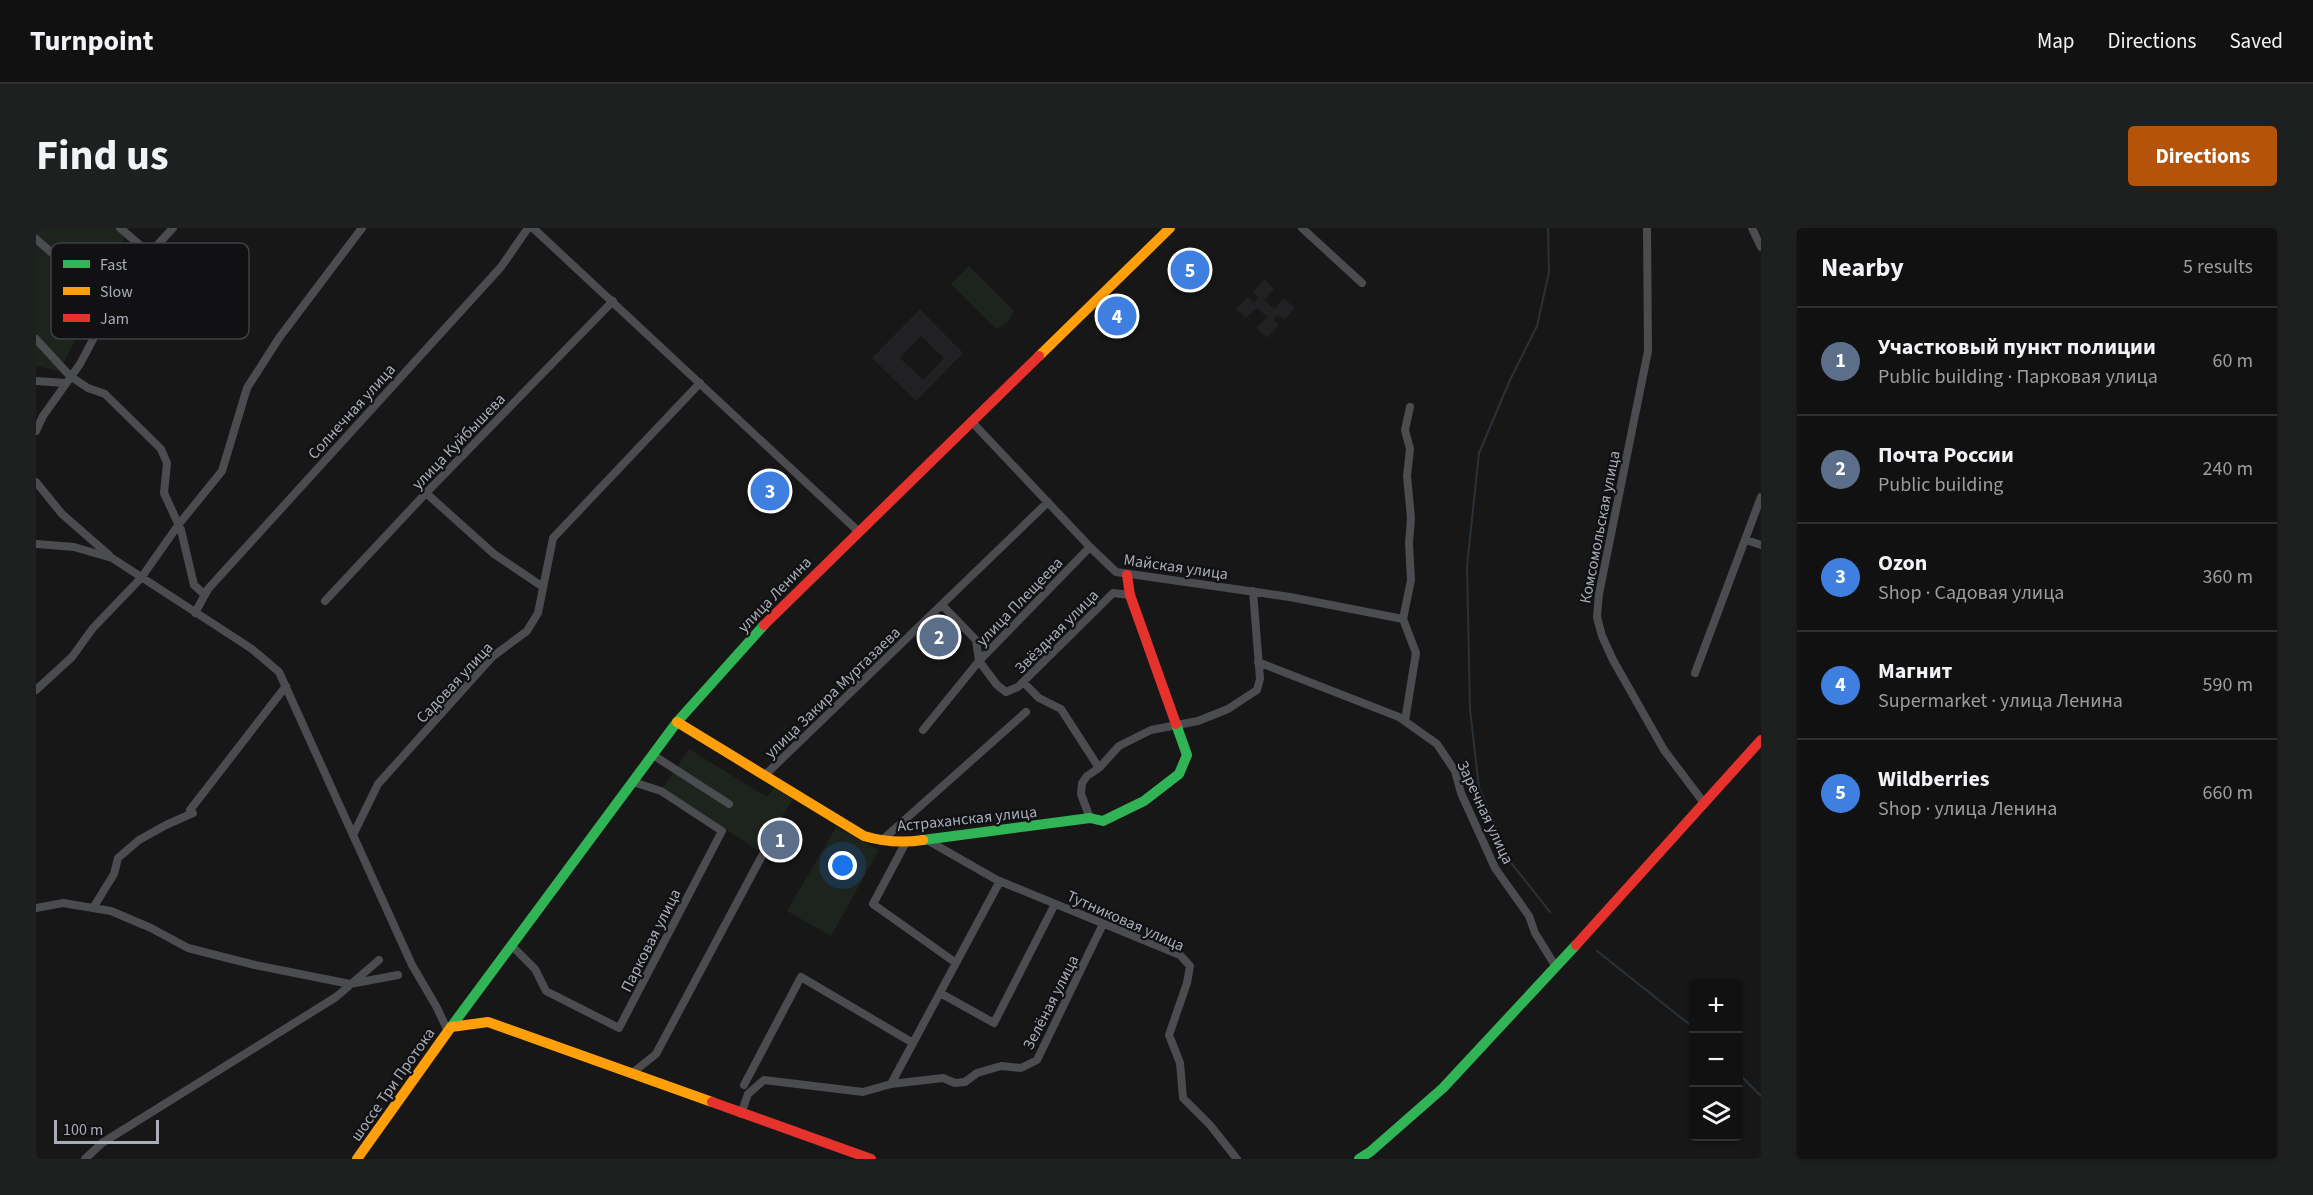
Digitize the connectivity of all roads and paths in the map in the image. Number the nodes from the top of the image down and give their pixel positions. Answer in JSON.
{"nodes":[{"id":1,"x":120,"y":228,"type":"edge"},
{"id":2,"x":172,"y":228,"type":"edge"},
{"id":3,"x":362,"y":228,"type":"edge"},
{"id":4,"x":528,"y":228,"type":"edge"},
{"id":5,"x":533,"y":228,"type":"edge"},
{"id":6,"x":1170,"y":228,"type":"edge"},
{"id":7,"x":1302,"y":228,"type":"edge"},
{"id":8,"x":1647,"y":228,"type":"edge"},
{"id":9,"x":1752,"y":228,"type":"edge"},
{"id":10,"x":36,"y":239,"type":"edge"},
{"id":11,"x":138,"y":243,"type":"edge"},
{"id":12,"x":157,"y":243,"type":"edge"},
{"id":13,"x":1761,"y":247,"type":"edge"},
{"id":14,"x":51,"y":252,"type":"edge"},
{"id":15,"x":1362,"y":283,"type":"dead end"},
{"id":16,"x":613,"y":301,"type":"junction"},
{"id":17,"x":36,"y":339,"type":"edge"},
{"id":18,"x":94,"y":339,"type":"edge"},
{"id":19,"x":68,"y":380,"type":"junction"},
{"id":20,"x":36,"y":381,"type":"edge"},
{"id":21,"x":700,"y":383,"type":"junction"},
{"id":22,"x":1410,"y":407,"type":"dead end"},
{"id":23,"x":971,"y":421,"type":"junction"},
{"id":24,"x":36,"y":431,"type":"edge"},
{"id":25,"x":36,"y":482,"type":"edge"},
{"id":26,"x":426,"y":493,"type":"junction"},
{"id":27,"x":1761,"y":498,"type":"edge"},
{"id":28,"x":1048,"y":502,"type":"junction"},
{"id":29,"x":179,"y":524,"type":"junction"},
{"id":30,"x":858,"y":531,"type":"junction"},
{"id":31,"x":1746,"y":540,"type":"junction"},
{"id":32,"x":36,"y":544,"type":"edge"},
{"id":33,"x":1761,"y":545,"type":"edge"},
{"id":34,"x":1090,"y":547,"type":"junction"},
{"id":35,"x":112,"y":558,"type":"junction"},
{"id":36,"x":1127,"y":575,"type":"junction"},
{"id":37,"x":141,"y":578,"type":"junction"},
{"id":38,"x":543,"y":587,"type":"junction"},
{"id":39,"x":1253,"y":591,"type":"junction"},
{"id":40,"x":205,"y":595,"type":"junction"},
{"id":41,"x":1130,"y":595,"type":"junction"},
{"id":42,"x":325,"y":601,"type":"dead end"},
{"id":43,"x":942,"y":605,"type":"junction"},
{"id":44,"x":195,"y":613,"type":"junction"},
{"id":45,"x":1403,"y":619,"type":"junction"},
{"id":46,"x":979,"y":661,"type":"junction"},
{"id":47,"x":1258,"y":662,"type":"junction"},
{"id":48,"x":1695,"y":673,"type":"dead end"},
{"id":49,"x":1023,"y":682,"type":"junction"},
{"id":50,"x":286,"y":686,"type":"junction"},
{"id":51,"x":36,"y":690,"type":"edge"},
{"id":52,"x":1026,"y":712,"type":"dead end"},
{"id":53,"x":1405,"y":721,"type":"junction"},
{"id":54,"x":676,"y":722,"type":"junction"},
{"id":55,"x":1176,"y":726,"type":"junction"},
{"id":56,"x":923,"y":730,"type":"dead end"},
{"id":57,"x":1761,"y":740,"type":"edge"},
{"id":58,"x":653,"y":755,"type":"junction"},
{"id":59,"x":1099,"y":768,"type":"junction"},
{"id":60,"x":764,"y":776,"type":"junction"},
{"id":61,"x":633,"y":782,"type":"junction"},
{"id":62,"x":1704,"y":802,"type":"junction"},
{"id":63,"x":729,"y":804,"type":"dead end"},
{"id":64,"x":1090,"y":818,"type":"junction"},
{"id":65,"x":353,"y":835,"type":"junction"},
{"id":66,"x":927,"y":840,"type":"junction"},
{"id":67,"x":881,"y":841,"type":"junction"},
{"id":68,"x":906,"y":842,"type":"junction"},
{"id":69,"x":763,"y":854,"type":"dead end"},
{"id":70,"x":1000,"y":881,"type":"junction"},
{"id":71,"x":1054,"y":904,"type":"junction"},
{"id":72,"x":36,"y":908,"type":"edge"},
{"id":73,"x":93,"y":908,"type":"junction"},
{"id":74,"x":1103,"y":924,"type":"junction"},
{"id":75,"x":512,"y":946,"type":"junction"},
{"id":76,"x":379,"y":960,"type":"dead end"},
{"id":77,"x":956,"y":963,"type":"junction"},
{"id":78,"x":1556,"y":967,"type":"junction"},
{"id":79,"x":398,"y":975,"type":"dead end"},
{"id":80,"x":350,"y":984,"type":"junction"},
{"id":81,"x":940,"y":993,"type":"junction"},
{"id":82,"x":450,"y":1029,"type":"junction"},
{"id":83,"x":913,"y":1043,"type":"junction"},
{"id":84,"x":631,"y":1075,"type":"junction"},
{"id":85,"x":891,"y":1084,"type":"junction"},
{"id":86,"x":744,"y":1085,"type":"dead end"},
{"id":87,"x":741,"y":1114,"type":"junction"},
{"id":88,"x":857,"y":1157,"type":"edge"},
{"id":89,"x":85,"y":1159,"type":"edge"},
{"id":90,"x":357,"y":1159,"type":"edge"},
{"id":91,"x":871,"y":1159,"type":"edge"},
{"id":92,"x":1237,"y":1159,"type":"edge"},
{"id":93,"x":1359,"y":1159,"type":"edge"}],
"edges":[{"from":1,"to":11,"type":"street"},
{"from":2,"to":12,"type":"street"},
{"from":3,"to":29,"type":"street"},
{"from":4,"to":40,"type":"street","name":"Солнечная улица"},
{"from":5,"to":16,"type":"street"},
{"from":6,"to":23,"type":"street","name":"улица Ленина"},
{"from":7,"to":15,"type":"street"},
{"from":8,"to":62,"type":"street","name":"Комсомольская улица"},
{"from":9,"to":13,"type":"street"},
{"from":10,"to":14,"type":"street"},
{"from":16,"to":21,"type":"street"},
{"from":16,"to":26,"type":"street","name":"улица Куйбышева"},
{"from":17,"to":19,"type":"street"},
{"from":18,"to":19,"type":"street"},
{"from":19,"to":20,"type":"street"},
{"from":19,"to":24,"type":"street"},
{"from":19,"to":29,"type":"street"},
{"from":21,"to":30,"type":"street"},
{"from":21,"to":38,"type":"street","name":"Садовая улица"},
{"from":22,"to":45,"type":"street"},
{"from":23,"to":28,"type":"street","name":"Майская улица"},
{"from":23,"to":30,"type":"street","name":"улица Ленина"},
{"from":25,"to":35,"type":"street"},
{"from":26,"to":38,"type":"street"},
{"from":26,"to":42,"type":"street","name":"улица Куйбышева"},
{"from":27,"to":31,"type":"street"},
{"from":28,"to":34,"type":"street","name":"Майская улица"},
{"from":28,"to":43,"type":"street","name":"улица Закира Муртазаева"},
{"from":29,"to":37,"type":"street"},
{"from":29,"to":40,"type":"street"},
{"from":30,"to":54,"type":"street","name":"улица Ленина"},
{"from":31,"to":33,"type":"street"},
{"from":31,"to":48,"type":"street"},
{"from":32,"to":35,"type":"street"},
{"from":34,"to":36,"type":"street","name":"Майская улица"},
{"from":34,"to":46,"type":"street","name":"улица Плещеева"},
{"from":35,"to":37,"type":"street"},
{"from":36,"to":39,"type":"street","name":"Майская улица"},
{"from":36,"to":41,"type":"street","name":"Астраханская улица"},
{"from":37,"to":44,"type":"street"},
{"from":37,"to":51,"type":"street"},
{"from":38,"to":65,"type":"street","name":"Садовая улица"},
{"from":39,"to":45,"type":"street","name":"Майская улица"},
{"from":39,"to":47,"type":"street"},
{"from":40,"to":44,"type":"street","name":"Солнечная улица"},
{"from":41,"to":49,"type":"street","name":"Звёздная улица"},
{"from":41,"to":55,"type":"street","name":"Астраханская улица"},
{"from":43,"to":46,"type":"street"},
{"from":43,"to":60,"type":"street","name":"улица Закира Муртазаева"},
{"from":44,"to":50,"type":"street"},
{"from":45,"to":53,"type":"street"},
{"from":46,"to":49,"type":"street","name":"Звёздная улица"},
{"from":46,"to":56,"type":"street","name":"улица Плещеева"},
{"from":47,"to":53,"type":"street","name":"Заречная улица"},
{"from":47,"to":55,"type":"street"},
{"from":49,"to":59,"type":"street"},
{"from":50,"to":65,"type":"street"},
{"from":50,"to":73,"type":"street"},
{"from":52,"to":67,"type":"street"},
{"from":53,"to":78,"type":"street","name":"Заречная улица"},
{"from":54,"to":58,"type":"street","name":"улица Ленина"},
{"from":54,"to":60,"type":"street","name":"Астраханская улица"},
{"from":55,"to":59,"type":"street"},
{"from":55,"to":64,"type":"street","name":"Астраханская улица"},
{"from":57,"to":62,"type":"street"},
{"from":58,"to":61,"type":"street","name":"улица Ленина"},
{"from":58,"to":63,"type":"street"},
{"from":59,"to":64,"type":"street"},
{"from":60,"to":67,"type":"street","name":"Астраханская улица"},
{"from":61,"to":75,"type":"street","name":"улица Ленина"},
{"from":61,"to":75,"type":"street","name":"Парковая улица"},
{"from":62,"to":78,"type":"street"},
{"from":64,"to":66,"type":"street","name":"Астраханская улица"},
{"from":65,"to":82,"type":"street"},
{"from":66,"to":68,"type":"street","name":"Астраханская улица"},
{"from":66,"to":70,"type":"street","name":"Тутниковая улица"},
{"from":67,"to":68,"type":"street","name":"Астраханская улица"},
{"from":68,"to":77,"type":"street"},
{"from":69,"to":84,"type":"street"},
{"from":70,"to":71,"type":"street","name":"Тутниковая улица"},
{"from":70,"to":77,"type":"street"},
{"from":71,"to":74,"type":"street","name":"Тутниковая улица"},
{"from":71,"to":81,"type":"street"},
{"from":72,"to":73,"type":"street"},
{"from":73,"to":80,"type":"street"},
{"from":74,"to":85,"type":"street","name":"Зелёная улица"},
{"from":74,"to":92,"type":"street","name":"Тутниковая улица"},
{"from":75,"to":82,"type":"street","name":"улица Ленина"},
{"from":76,"to":80,"type":"street"},
{"from":77,"to":81,"type":"street"},
{"from":78,"to":93,"type":"street"},
{"from":79,"to":80,"type":"street"},
{"from":80,"to":89,"type":"street"},
{"from":81,"to":83,"type":"street"},
{"from":82,"to":84,"type":"street"},
{"from":82,"to":90,"type":"street","name":"шоссе Три Протока"},
{"from":83,"to":85,"type":"street"},
{"from":83,"to":86,"type":"street"},
{"from":84,"to":87,"type":"street"},
{"from":85,"to":87,"type":"street","name":"Зелёная улица"},
{"from":87,"to":88,"type":"street"},
{"from":88,"to":91,"type":"street"}]}
